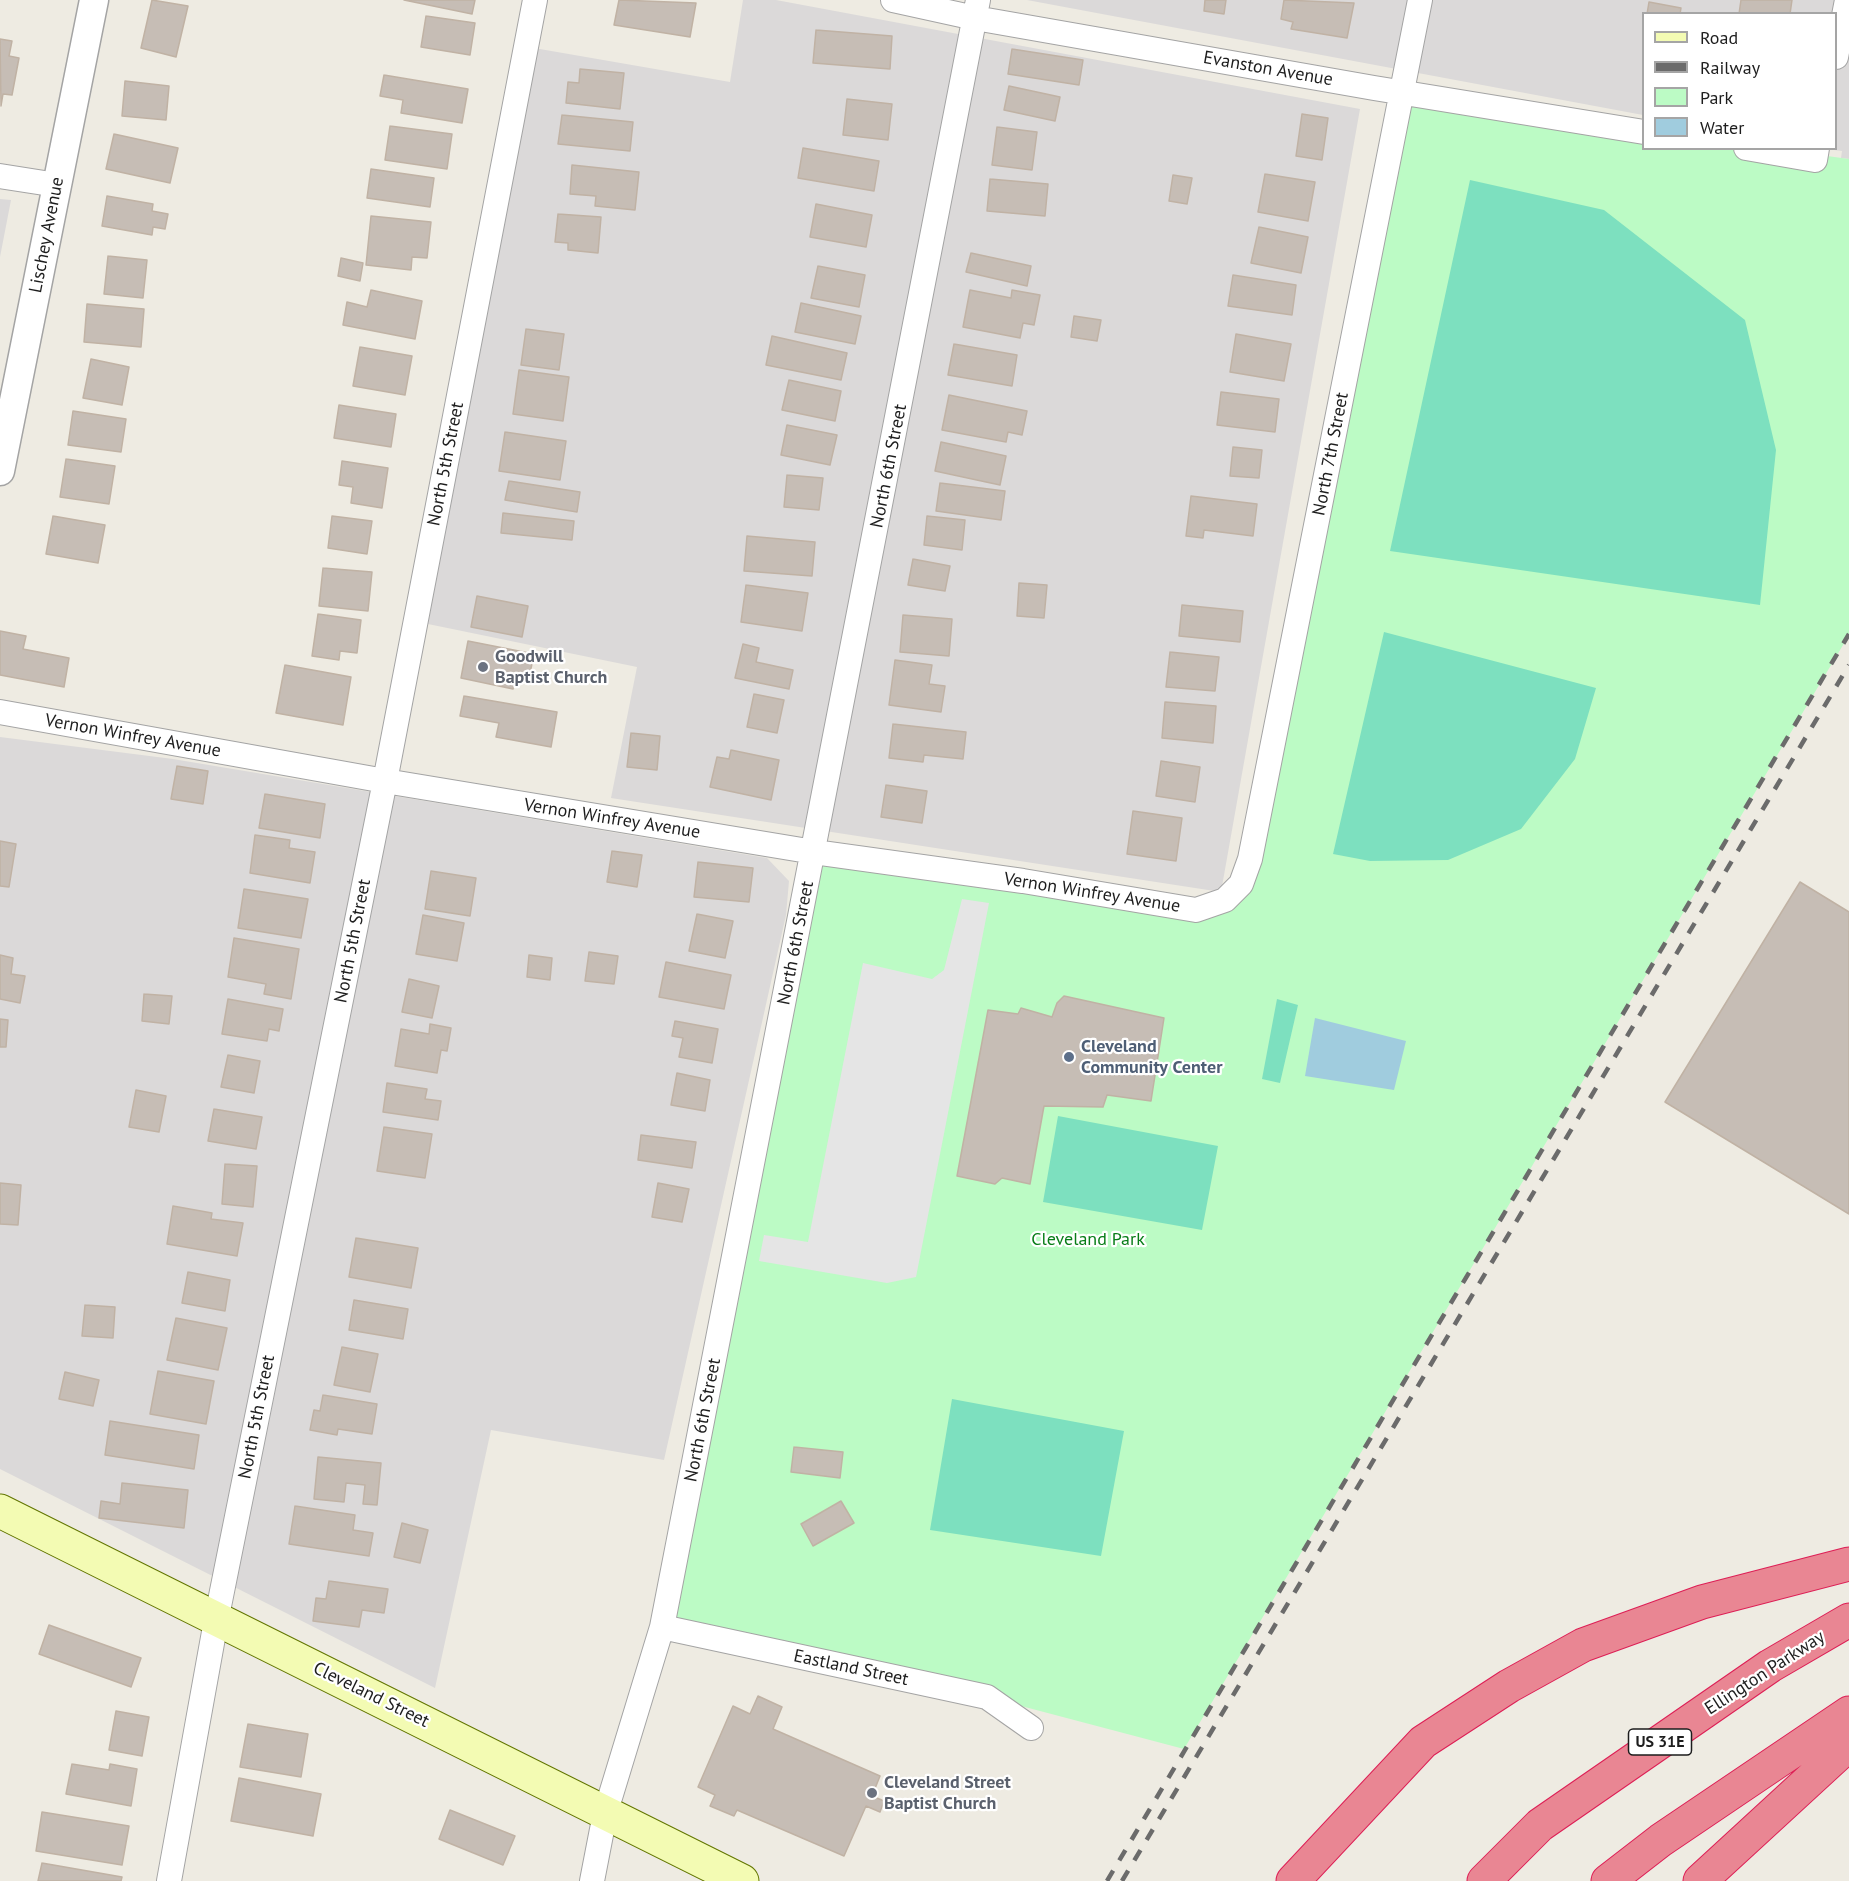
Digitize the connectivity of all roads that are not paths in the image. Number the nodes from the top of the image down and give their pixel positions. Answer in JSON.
{"nodes":[{"id":1,"x":94,"y":0,"type":"edge"},
{"id":2,"x":535,"y":0,"type":"edge"},
{"id":3,"x":893,"y":0,"type":"edge"},
{"id":4,"x":1420,"y":0,"type":"edge"},
{"id":5,"x":1847,"y":0,"type":"edge"},
{"id":6,"x":977,"y":9,"type":"edge"},
{"id":7,"x":1837,"y":52,"type":"edge"},
{"id":8,"x":1403,"y":93,"type":"junction"},
{"id":9,"x":1642,"y":132,"type":"edge"},
{"id":10,"x":1769,"y":150,"type":"edge"},
{"id":11,"x":1816,"y":154,"type":"edge"},
{"id":12,"x":0,"y":176,"type":"edge"},
{"id":13,"x":57,"y":185,"type":"junction"},
{"id":14,"x":0,"y":471,"type":"edge"},
{"id":15,"x":0,"y":712,"type":"edge"},
{"id":16,"x":385,"y":781,"type":"junction"},
{"id":17,"x":814,"y":852,"type":"junction"},
{"id":18,"x":1225,"y":900,"type":"joint"},
{"id":19,"x":0,"y":1510,"type":"edge"},
{"id":20,"x":1849,"y":1564,"type":"edge"},
{"id":21,"x":1849,"y":1620,"type":"edge"},
{"id":22,"x":216,"y":1621,"type":"junction"},
{"id":23,"x":662,"y":1628,"type":"junction"},
{"id":24,"x":1849,"y":1713,"type":"edge"},
{"id":25,"x":1031,"y":1728,"type":"dead end"},
{"id":26,"x":1849,"y":1744,"type":"edge"},
{"id":27,"x":606,"y":1814,"type":"junction"},
{"id":28,"x":169,"y":1881,"type":"edge"},
{"id":29,"x":592,"y":1881,"type":"edge"},
{"id":30,"x":742,"y":1881,"type":"edge"},
{"id":31,"x":1293,"y":1881,"type":"edge"},
{"id":32,"x":1484,"y":1881,"type":"edge"},
{"id":33,"x":1608,"y":1881,"type":"edge"},
{"id":34,"x":1700,"y":1881,"type":"edge"}],
"edges":[{"from":1,"to":13,"type":"street","name":"Lischey Avenue"},
{"from":2,"to":16,"type":"street","name":"North 5th Street"},
{"from":3,"to":6,"type":"street","name":"Evanston Avenue"},
{"from":4,"to":8,"type":"street","name":"North 7th Street"},
{"from":5,"to":7,"type":"street"},
{"from":6,"to":8,"type":"street","name":"Evanston Avenue"},
{"from":6,"to":17,"type":"street","name":"North 6th Street"},
{"from":8,"to":9,"type":"street","name":"Evanston Avenue"},
{"from":8,"to":18,"type":"street","name":"North 7th Street"},
{"from":10,"to":11,"type":"street"},
{"from":12,"to":13,"type":"street"},
{"from":13,"to":14,"type":"street","name":"Lischey Avenue"},
{"from":15,"to":16,"type":"street","name":"Vernon Winfrey Avenue"},
{"from":16,"to":17,"type":"street","name":"Vernon Winfrey Avenue"},
{"from":16,"to":22,"type":"street","name":"North 5th Street"},
{"from":17,"to":18,"type":"street","name":"Vernon Winfrey Avenue"},
{"from":17,"to":23,"type":"street","name":"North 6th Street"},
{"from":19,"to":22,"type":"main road","name":"Cleveland Street"},
{"from":20,"to":31,"type":"highway"},
{"from":21,"to":32,"type":"highway","name":"Ellington Parkway","number":"US 31E"},
{"from":22,"to":27,"type":"main road","name":"Cleveland Street"},
{"from":22,"to":28,"type":"street","name":"North 5th Street"},
{"from":23,"to":25,"type":"street","name":"Eastland Street"},
{"from":23,"to":27,"type":"street","name":"North 6th Street"},
{"from":24,"to":33,"type":"highway"},
{"from":26,"to":34,"type":"highway"},
{"from":27,"to":29,"type":"street","name":"North 6th Street"},
{"from":27,"to":30,"type":"main road","name":"Cleveland Street"}]}
